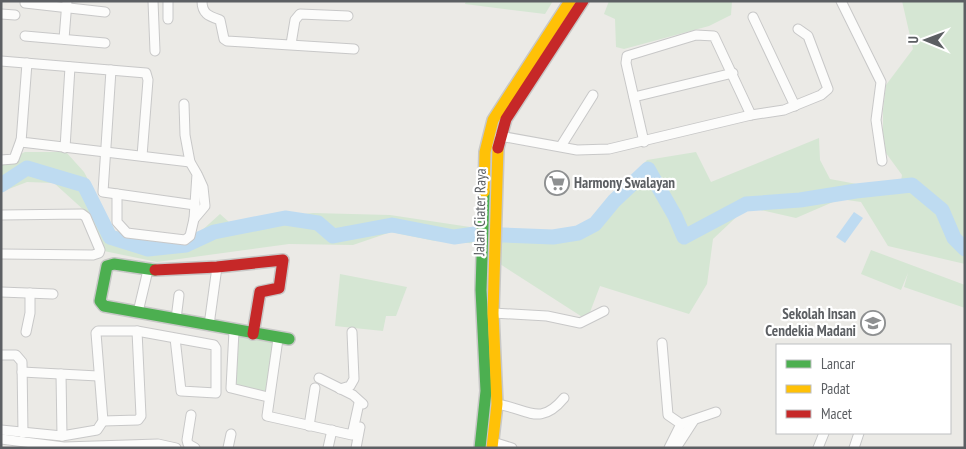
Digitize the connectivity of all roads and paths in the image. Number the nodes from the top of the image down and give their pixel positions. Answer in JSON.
{"nodes":[{"id":1,"x":153,"y":1,"type":"edge"},
{"id":2,"x":168,"y":1,"type":"edge"},
{"id":3,"x":202,"y":1,"type":"edge"},
{"id":4,"x":570,"y":1,"type":"edge"},
{"id":5,"x":583,"y":1,"type":"edge"},
{"id":6,"x":842,"y":1,"type":"edge"},
{"id":7,"x":25,"y":3,"type":"dead end"},
{"id":8,"x":67,"y":5,"type":"edge"},
{"id":9,"x":105,"y":12,"type":"dead end"},
{"id":10,"x":1,"y":14,"type":"edge"},
{"id":11,"x":15,"y":15,"type":"dead end"},
{"id":12,"x":348,"y":16,"type":"dead end"},
{"id":13,"x":752,"y":17,"type":"dead end"},
{"id":14,"x":168,"y":19,"type":"dead end"},
{"id":15,"x":798,"y":29,"type":"dead end"},
{"id":16,"x":25,"y":36,"type":"dead end"},
{"id":17,"x":64,"y":39,"type":"junction"},
{"id":18,"x":105,"y":43,"type":"dead end"},
{"id":19,"x":291,"y":44,"type":"junction"},
{"id":20,"x":354,"y":48,"type":"dead end"},
{"id":21,"x":155,"y":51,"type":"dead end"},
{"id":22,"x":1,"y":61,"type":"edge"},
{"id":23,"x":26,"y":63,"type":"junction"},
{"id":24,"x":70,"y":67,"type":"junction"},
{"id":25,"x":111,"y":70,"type":"junction"},
{"id":26,"x":733,"y":73,"type":"junction"},
{"id":27,"x":593,"y":95,"type":"dead end"},
{"id":28,"x":634,"y":97,"type":"junction"},
{"id":29,"x":184,"y":104,"type":"dead end"},
{"id":30,"x":795,"y":106,"type":"junction"},
{"id":31,"x":751,"y":115,"type":"junction"},
{"id":32,"x":500,"y":136,"type":"junction"},
{"id":33,"x":21,"y":140,"type":"junction"},
{"id":34,"x":644,"y":142,"type":"junction"},
{"id":35,"x":561,"y":146,"type":"junction"},
{"id":36,"x":65,"y":148,"type":"junction"},
{"id":37,"x":105,"y":152,"type":"junction"},
{"id":38,"x":142,"y":156,"type":"junction"},
{"id":39,"x":1,"y":160,"type":"edge"},
{"id":40,"x":882,"y":161,"type":"dead end"},
{"id":41,"x":190,"y":162,"type":"junction"},
{"id":42,"x":197,"y":174,"type":"junction"},
{"id":43,"x":117,"y":194,"type":"junction"},
{"id":44,"x":195,"y":205,"type":"junction"},
{"id":45,"x":1,"y":214,"type":"edge"},
{"id":46,"x":194,"y":220,"type":"junction"},
{"id":47,"x":489,"y":221,"type":"junction"},
{"id":48,"x":488,"y":249,"type":"junction"},
{"id":49,"x":1,"y":254,"type":"edge"},
{"id":50,"x":217,"y":267,"type":"junction"},
{"id":51,"x":148,"y":270,"type":"junction"},
{"id":52,"x":1,"y":292,"type":"edge"},
{"id":53,"x":30,"y":293,"type":"junction"},
{"id":54,"x":52,"y":294,"type":"dead end"},
{"id":55,"x":179,"y":295,"type":"dead end"},
{"id":56,"x":604,"y":311,"type":"dead end"},
{"id":57,"x":138,"y":312,"type":"junction"},
{"id":58,"x":493,"y":313,"type":"junction"},
{"id":59,"x":176,"y":319,"type":"junction"},
{"id":60,"x":209,"y":325,"type":"junction"},
{"id":61,"x":137,"y":330,"type":"junction"},
{"id":62,"x":234,"y":331,"type":"junction"},
{"id":63,"x":26,"y":332,"type":"dead end"},
{"id":64,"x":352,"y":332,"type":"dead end"},
{"id":65,"x":253,"y":334,"type":"junction"},
{"id":66,"x":174,"y":338,"type":"junction"},
{"id":67,"x":284,"y":339,"type":"joint"},
{"id":68,"x":662,"y":343,"type":"dead end"},
{"id":69,"x":1,"y":355,"type":"edge"},
{"id":70,"x":22,"y":372,"type":"junction"},
{"id":71,"x":61,"y":374,"type":"junction"},
{"id":72,"x":98,"y":376,"type":"junction"},
{"id":73,"x":318,"y":378,"type":"dead end"},
{"id":74,"x":315,"y":388,"type":"dead end"},
{"id":75,"x":340,"y":390,"type":"junction"},
{"id":76,"x":268,"y":397,"type":"junction"},
{"id":77,"x":564,"y":398,"type":"dead end"},
{"id":78,"x":359,"y":403,"type":"dead end"},
{"id":79,"x":497,"y":404,"type":"junction"},
{"id":80,"x":716,"y":412,"type":"dead end"},
{"id":81,"x":191,"y":415,"type":"dead end"},
{"id":82,"x":694,"y":420,"type":"junction"},
{"id":83,"x":102,"y":421,"type":"junction"},
{"id":84,"x":681,"y":424,"type":"junction"},
{"id":85,"x":309,"y":426,"type":"junction"},
{"id":86,"x":1,"y":430,"type":"edge"},
{"id":87,"x":332,"y":430,"type":"junction"},
{"id":88,"x":23,"y":432,"type":"junction"},
{"id":89,"x":231,"y":434,"type":"dead end"},
{"id":90,"x":824,"y":434,"type":"edge"},
{"id":91,"x":859,"y":434,"type":"edge"},
{"id":92,"x":62,"y":436,"type":"junction"},
{"id":93,"x":1,"y":439,"type":"edge"},
{"id":94,"x":19,"y":445,"type":"edge"},
{"id":95,"x":492,"y":445,"type":"edge"},
{"id":96,"x":151,"y":446,"type":"edge"},
{"id":97,"x":176,"y":448,"type":"edge"},
{"id":98,"x":195,"y":448,"type":"edge"},
{"id":99,"x":228,"y":448,"type":"edge"},
{"id":100,"x":328,"y":448,"type":"edge"},
{"id":101,"x":356,"y":448,"type":"edge"},
{"id":102,"x":480,"y":448,"type":"edge"},
{"id":103,"x":512,"y":448,"type":"edge"},
{"id":104,"x":669,"y":448,"type":"edge"},
{"id":105,"x":676,"y":448,"type":"edge"},
{"id":106,"x":818,"y":448,"type":"edge"},
{"id":107,"x":854,"y":448,"type":"edge"}],
"edges":[{"from":1,"to":21,"type":"street"},
{"from":2,"to":14,"type":"street"},
{"from":3,"to":19,"type":"street"},
{"from":4,"to":47,"type":"main road","name":"Jalan Ciater Raya"},
{"from":5,"to":32,"type":"main road","name":"Jalan Ciater Raya"},
{"from":6,"to":40,"type":"street"},
{"from":7,"to":8,"type":"street"},
{"from":8,"to":9,"type":"street"},
{"from":8,"to":17,"type":"street"},
{"from":10,"to":11,"type":"street"},
{"from":12,"to":19,"type":"street"},
{"from":13,"to":30,"type":"street"},
{"from":15,"to":30,"type":"street"},
{"from":16,"to":17,"type":"street"},
{"from":17,"to":18,"type":"street"},
{"from":19,"to":20,"type":"street"},
{"from":22,"to":23,"type":"street"},
{"from":23,"to":24,"type":"street"},
{"from":23,"to":33,"type":"street"},
{"from":24,"to":25,"type":"street"},
{"from":24,"to":36,"type":"street"},
{"from":25,"to":37,"type":"street"},
{"from":25,"to":38,"type":"street"},
{"from":26,"to":28,"type":"street"},
{"from":26,"to":28,"type":"street"},
{"from":26,"to":31,"type":"street"},
{"from":27,"to":35,"type":"street"},
{"from":28,"to":34,"type":"street"},
{"from":29,"to":41,"type":"street"},
{"from":30,"to":31,"type":"street"},
{"from":31,"to":34,"type":"street"},
{"from":32,"to":35,"type":"street"},
{"from":32,"to":47,"type":"main road","name":"Jalan Ciater Raya"},
{"from":33,"to":36,"type":"street"},
{"from":33,"to":39,"type":"street"},
{"from":34,"to":35,"type":"street"},
{"from":36,"to":37,"type":"street"},
{"from":37,"to":38,"type":"street"},
{"from":37,"to":43,"type":"street"},
{"from":38,"to":41,"type":"street"},
{"from":41,"to":42,"type":"street"},
{"from":42,"to":44,"type":"street"},
{"from":42,"to":46,"type":"street"},
{"from":43,"to":44,"type":"street"},
{"from":43,"to":46,"type":"street"},
{"from":44,"to":46,"type":"street"},
{"from":45,"to":49,"type":"street"},
{"from":47,"to":48,"type":"main road","name":"Jalan Ciater Raya"},
{"from":48,"to":58,"type":"main road","name":"Jalan Ciater Raya"},
{"from":48,"to":102,"type":"main road","name":"Jalan Ciater Raya"},
{"from":50,"to":51,"type":"main road"},
{"from":50,"to":60,"type":"street"},
{"from":50,"to":65,"type":"main road"},
{"from":51,"to":57,"type":"street"},
{"from":51,"to":57,"type":"main road"},
{"from":52,"to":53,"type":"street"},
{"from":53,"to":54,"type":"street"},
{"from":53,"to":63,"type":"street"},
{"from":55,"to":59,"type":"street"},
{"from":56,"to":58,"type":"street"},
{"from":57,"to":59,"type":"main road"},
{"from":58,"to":79,"type":"main road","name":"Jalan Ciater Raya"},
{"from":59,"to":60,"type":"main road"},
{"from":60,"to":62,"type":"main road"},
{"from":61,"to":66,"type":"street"},
{"from":61,"to":72,"type":"street"},
{"from":61,"to":83,"type":"street"},
{"from":62,"to":65,"type":"main road"},
{"from":62,"to":76,"type":"street"},
{"from":64,"to":75,"type":"street"},
{"from":65,"to":67,"type":"main road"},
{"from":66,"to":66,"type":"street"},
{"from":67,"to":76,"type":"street"},
{"from":68,"to":84,"type":"street"},
{"from":69,"to":70,"type":"street"},
{"from":70,"to":71,"type":"street"},
{"from":70,"to":88,"type":"street"},
{"from":71,"to":72,"type":"street"},
{"from":71,"to":92,"type":"street"},
{"from":72,"to":83,"type":"street"},
{"from":73,"to":75,"type":"street"},
{"from":74,"to":85,"type":"street"},
{"from":75,"to":101,"type":"street"},
{"from":76,"to":85,"type":"street"},
{"from":77,"to":79,"type":"street"},
{"from":78,"to":87,"type":"street"},
{"from":79,"to":95,"type":"main road","name":"Jalan Ciater Raya"},
{"from":80,"to":82,"type":"street"},
{"from":81,"to":98,"type":"street"},
{"from":82,"to":84,"type":"street"},
{"from":82,"to":105,"type":"street"},
{"from":83,"to":92,"type":"street"},
{"from":84,"to":104,"type":"street"},
{"from":85,"to":87,"type":"street"},
{"from":86,"to":88,"type":"street"},
{"from":87,"to":100,"type":"street"},
{"from":88,"to":92,"type":"street"},
{"from":89,"to":99,"type":"street"},
{"from":90,"to":106,"type":"street"},
{"from":91,"to":107,"type":"street"},
{"from":93,"to":94,"type":"street"},
{"from":94,"to":96,"type":"street"},
{"from":95,"to":103,"type":"street"},
{"from":96,"to":97,"type":"street"}]}
